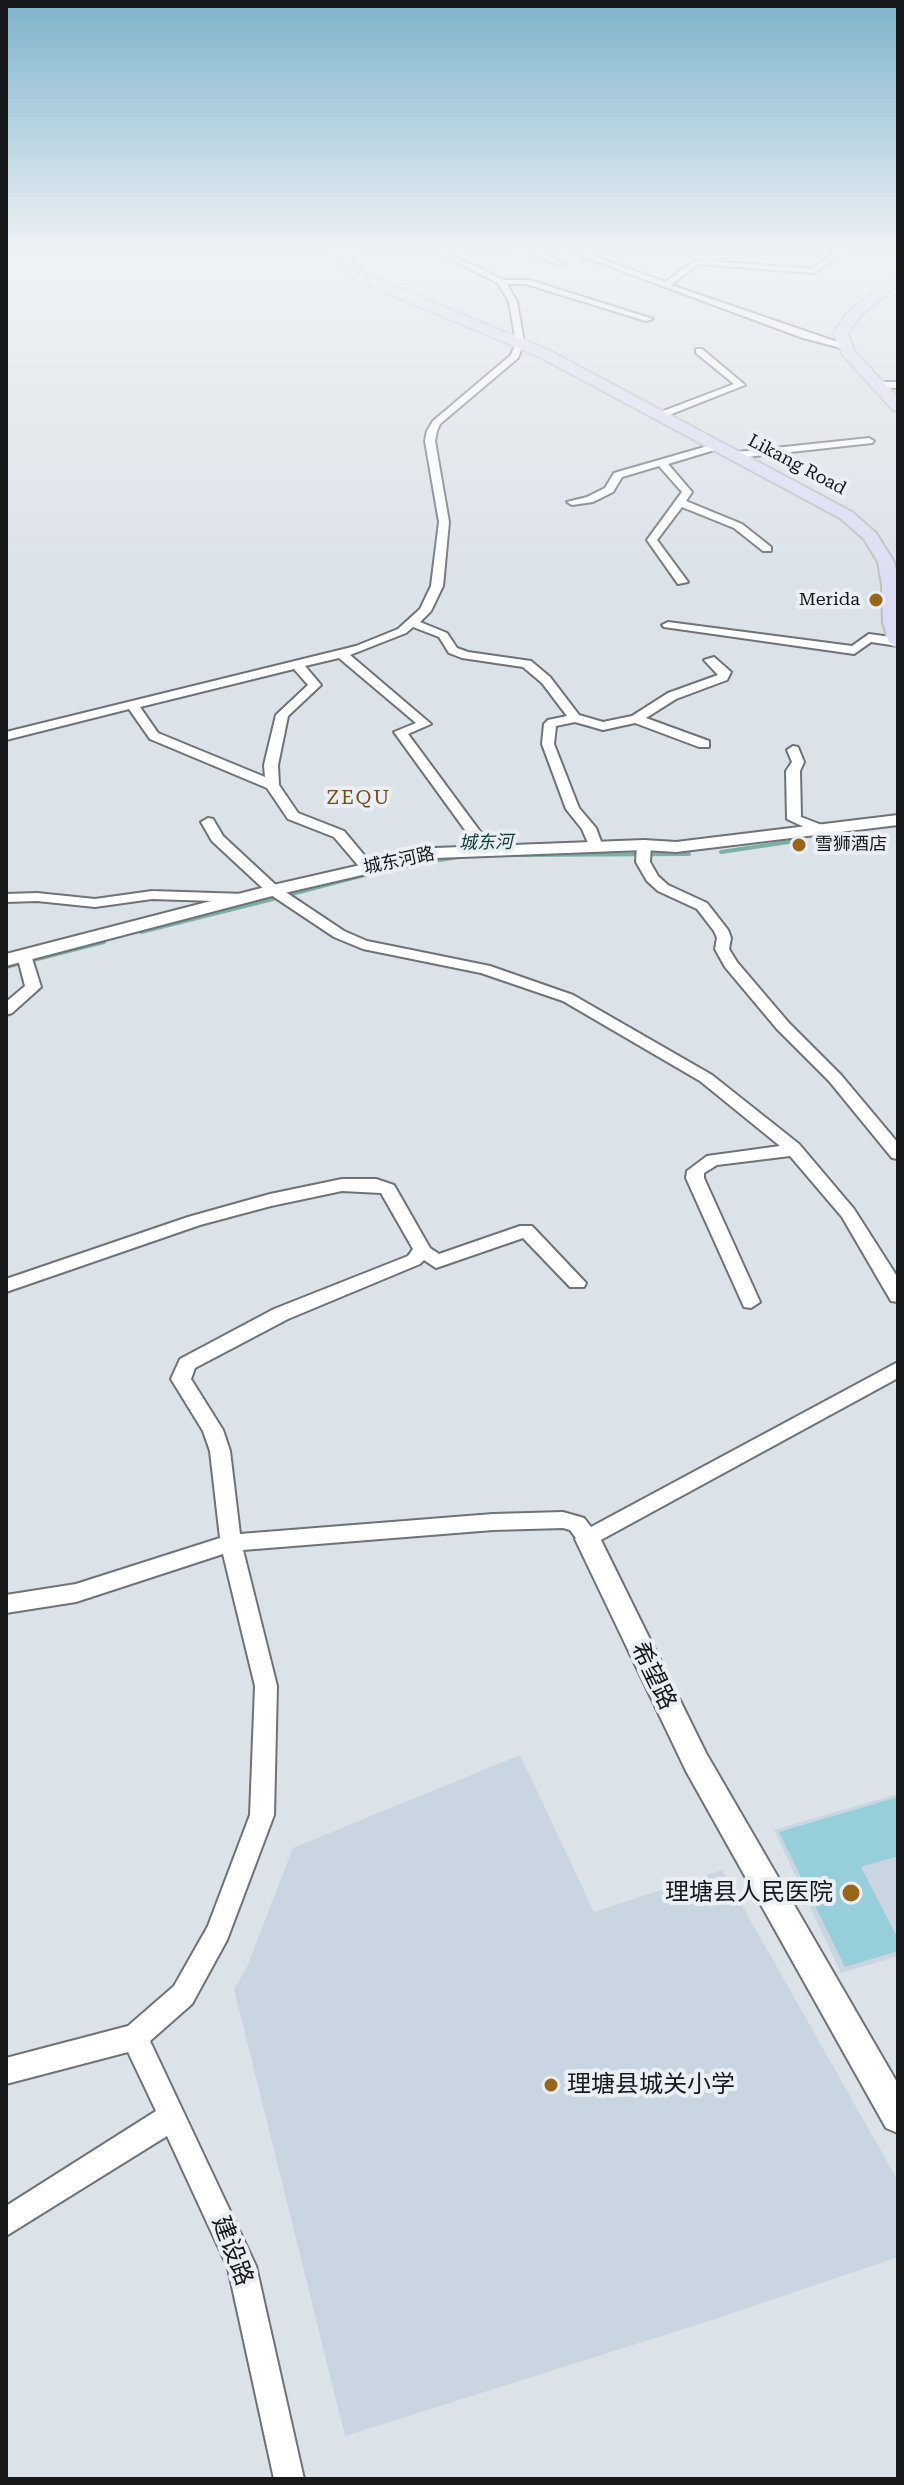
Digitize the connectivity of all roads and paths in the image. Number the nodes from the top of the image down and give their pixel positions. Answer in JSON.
{"nodes":[{"id":1,"x":506,"y":364,"type":"edge"},
{"id":2,"x":562,"y":364,"type":"edge"},
{"id":3,"x":715,"y":364,"type":"edge"},
{"id":4,"x":860,"y":364,"type":"edge"},
{"id":5,"x":878,"y":385,"type":"junction"},
{"id":6,"x":898,"y":385,"type":"edge"},
{"id":7,"x":898,"y":407,"type":"edge"},
{"id":8,"x":661,"y":415,"type":"junction"},
{"id":9,"x":869,"y":441,"type":"dead end"},
{"id":10,"x":718,"y":446,"type":"junction"},
{"id":11,"x":737,"y":455,"type":"junction"},
{"id":12,"x":663,"y":464,"type":"junction"},
{"id":13,"x":572,"y":502,"type":"dead end"},
{"id":14,"x":679,"y":502,"type":"junction"},
{"id":15,"x":767,"y":549,"type":"dead end"},
{"id":16,"x":682,"y":582,"type":"dead end"},
{"id":17,"x":413,"y":623,"type":"junction"},
{"id":18,"x":668,"y":625,"type":"dead end"},
{"id":19,"x":898,"y":642,"type":"edge"},
{"id":20,"x":342,"y":654,"type":"junction"},
{"id":21,"x":710,"y":660,"type":"dead end"},
{"id":22,"x":298,"y":666,"type":"junction"},
{"id":23,"x":133,"y":706,"type":"junction"},
{"id":24,"x":575,"y":718,"type":"junction"},
{"id":25,"x":636,"y":719,"type":"junction"},
{"id":26,"x":6,"y":736,"type":"edge"},
{"id":27,"x":704,"y":744,"type":"dead end"},
{"id":28,"x":793,"y":750,"type":"dead end"},
{"id":29,"x":272,"y":785,"type":"junction"},
{"id":30,"x":898,"y":820,"type":"edge"},
{"id":31,"x":208,"y":822,"type":"dead end"},
{"id":32,"x":822,"y":830,"type":"junction"},
{"id":33,"x":596,"y":847,"type":"junction"},
{"id":34,"x":486,"y":849,"type":"junction"},
{"id":35,"x":644,"y":851,"type":"junction"},
{"id":36,"x":367,"y":867,"type":"junction"},
{"id":37,"x":280,"y":895,"type":"junction"},
{"id":38,"x":6,"y":898,"type":"edge"},
{"id":39,"x":245,"y":898,"type":"junction"},
{"id":40,"x":6,"y":960,"type":"edge"},
{"id":41,"x":26,"y":961,"type":"junction"},
{"id":42,"x":6,"y":1010,"type":"edge"},
{"id":43,"x":795,"y":1150,"type":"junction"},
{"id":44,"x":898,"y":1154,"type":"edge"},
{"id":45,"x":422,"y":1253,"type":"junction"},
{"id":46,"x":577,"y":1283,"type":"dead end"},
{"id":47,"x":6,"y":1286,"type":"edge"},
{"id":48,"x":898,"y":1296,"type":"edge"},
{"id":49,"x":751,"y":1302,"type":"dead end"},
{"id":50,"x":898,"y":1369,"type":"edge"},
{"id":51,"x":588,"y":1539,"type":"junction"},
{"id":52,"x":231,"y":1543,"type":"junction"},
{"id":53,"x":6,"y":1604,"type":"edge"},
{"id":54,"x":135,"y":2037,"type":"junction"},
{"id":55,"x":6,"y":2071,"type":"edge"},
{"id":56,"x":173,"y":2116,"type":"junction"},
{"id":57,"x":898,"y":2116,"type":"edge"},
{"id":58,"x":6,"y":2222,"type":"edge"},
{"id":59,"x":289,"y":2479,"type":"edge"}],
"edges":[{"from":1,"to":17,"type":"street"},
{"from":2,"to":8,"type":"main road","name":"Likang Road"},
{"from":3,"to":8,"type":"street"},
{"from":4,"to":5,"type":"main road"},
{"from":5,"to":6,"type":"street"},
{"from":5,"to":7,"type":"main road"},
{"from":8,"to":10,"type":"main road","name":"Likang Road"},
{"from":9,"to":11,"type":"street"},
{"from":10,"to":11,"type":"main road","name":"Likang Road"},
{"from":10,"to":12,"type":"street"},
{"from":11,"to":19,"type":"main road","name":"Likang Road"},
{"from":12,"to":13,"type":"street"},
{"from":12,"to":14,"type":"street"},
{"from":14,"to":15,"type":"street"},
{"from":14,"to":16,"type":"street"},
{"from":17,"to":20,"type":"street"},
{"from":17,"to":24,"type":"street"},
{"from":18,"to":19,"type":"street"},
{"from":20,"to":22,"type":"street"},
{"from":20,"to":34,"type":"street"},
{"from":21,"to":25,"type":"street"},
{"from":22,"to":23,"type":"street"},
{"from":22,"to":29,"type":"street"},
{"from":23,"to":26,"type":"street"},
{"from":23,"to":29,"type":"street"},
{"from":24,"to":25,"type":"street"},
{"from":24,"to":33,"type":"street"},
{"from":25,"to":27,"type":"street"},
{"from":28,"to":32,"type":"street"},
{"from":29,"to":36,"type":"street"},
{"from":30,"to":32,"type":"street","name":"城东河路"},
{"from":31,"to":37,"type":"street"},
{"from":32,"to":35,"type":"street","name":"城东河路"},
{"from":33,"to":34,"type":"street","name":"城东河路"},
{"from":33,"to":35,"type":"street","name":"城东河路"},
{"from":34,"to":36,"type":"street","name":"城东河路"},
{"from":35,"to":44,"type":"street"},
{"from":36,"to":37,"type":"street","name":"城东河路"},
{"from":37,"to":39,"type":"street","name":"城东河路"},
{"from":37,"to":43,"type":"street"},
{"from":38,"to":39,"type":"street"},
{"from":39,"to":41,"type":"street","name":"城东河路"},
{"from":40,"to":41,"type":"street","name":"城东河路"},
{"from":41,"to":42,"type":"street"},
{"from":43,"to":48,"type":"street"},
{"from":43,"to":49,"type":"street"},
{"from":45,"to":46,"type":"street"},
{"from":45,"to":47,"type":"street"},
{"from":45,"to":52,"type":"street"},
{"from":50,"to":51,"type":"street"},
{"from":51,"to":52,"type":"street"},
{"from":51,"to":57,"type":"street","name":"希望路"},
{"from":52,"to":53,"type":"street"},
{"from":52,"to":54,"type":"street"},
{"from":54,"to":55,"type":"street"},
{"from":54,"to":56,"type":"street","name":"建设路"},
{"from":56,"to":58,"type":"street"},
{"from":56,"to":59,"type":"street","name":"建设路"}]}
